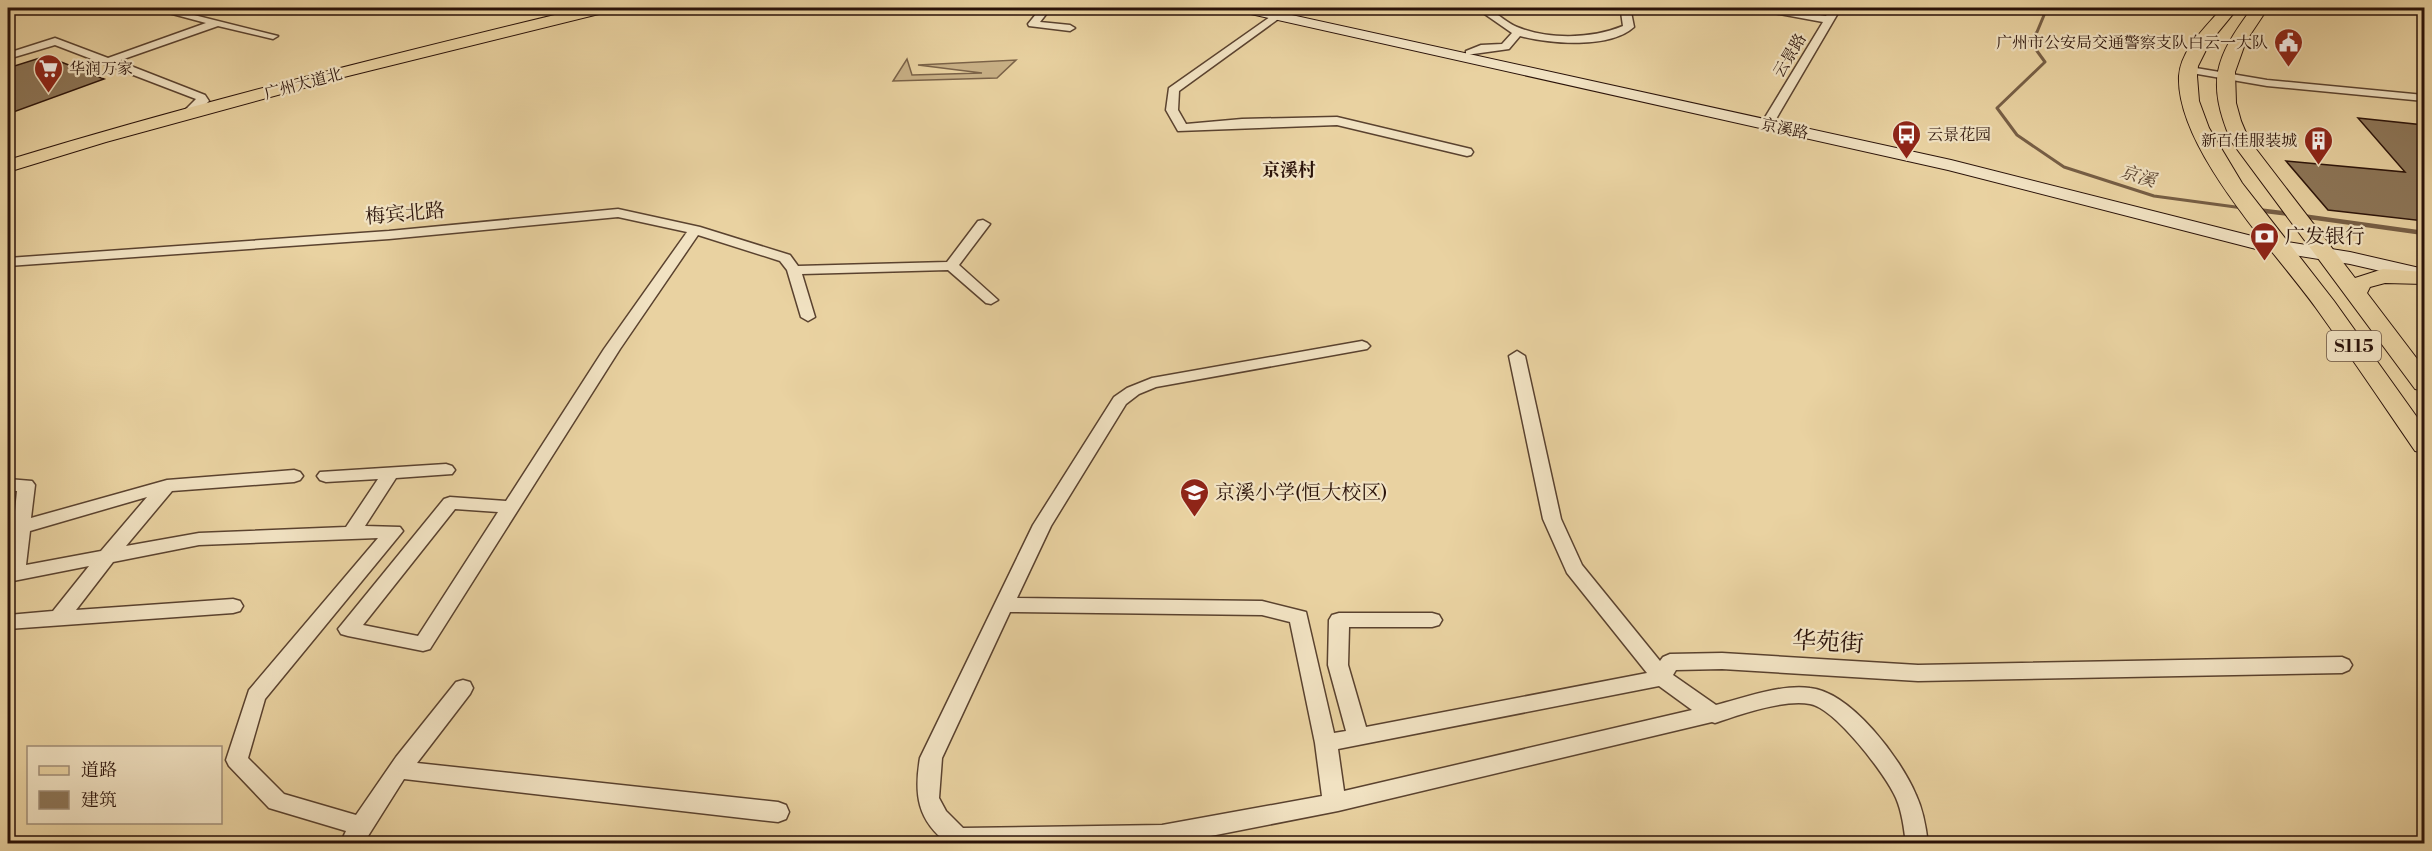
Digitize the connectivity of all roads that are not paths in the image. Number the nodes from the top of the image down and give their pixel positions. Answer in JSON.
{"nodes":[{"id":1,"x":155,"y":8,"type":"edge"},
{"id":2,"x":539,"y":8,"type":"edge"},
{"id":3,"x":601,"y":8,"type":"edge"},
{"id":4,"x":1046,"y":8,"type":"edge"},
{"id":5,"x":1242,"y":8,"type":"edge"},
{"id":6,"x":1480,"y":8,"type":"edge"},
{"id":7,"x":1628,"y":8,"type":"edge"},
{"id":8,"x":1763,"y":8,"type":"edge"},
{"id":9,"x":1836,"y":8,"type":"edge"},
{"id":10,"x":2230,"y":8,"type":"edge"},
{"id":11,"x":2260,"y":8,"type":"edge"},
{"id":12,"x":1273,"y":10,"type":"edge"},
{"id":13,"x":1829,"y":20,"type":"junction"},
{"id":14,"x":218,"y":23,"type":"junction"},
{"id":15,"x":1070,"y":28,"type":"dead end"},
{"id":16,"x":1519,"y":31,"type":"junction"},
{"id":17,"x":273,"y":36,"type":"dead end"},
{"id":18,"x":1470,"y":53,"type":"junction"},
{"id":19,"x":8,"y":56,"type":"edge"},
{"id":20,"x":109,"y":61,"type":"junction"},
{"id":21,"x":2190,"y":70,"type":"junction"},
{"id":22,"x":2225,"y":77,"type":"junction"},
{"id":23,"x":201,"y":97,"type":"junction"},
{"id":24,"x":2424,"y":99,"type":"edge"},
{"id":25,"x":187,"y":114,"type":"junction"},
{"id":26,"x":1770,"y":119,"type":"junction"},
{"id":27,"x":8,"y":152,"type":"edge"},
{"id":28,"x":1467,"y":152,"type":"dead end"},
{"id":29,"x":8,"y":166,"type":"edge"},
{"id":30,"x":982,"y":224,"type":"dead end"},
{"id":31,"x":695,"y":230,"type":"junction"},
{"id":32,"x":2271,"y":234,"type":"junction"},
{"id":33,"x":2321,"y":247,"type":"junction"},
{"id":34,"x":2424,"y":260,"type":"edge"},
{"id":35,"x":8,"y":262,"type":"edge"},
{"id":36,"x":951,"y":266,"type":"junction"},
{"id":37,"x":794,"y":270,"type":"junction"},
{"id":38,"x":2424,"y":276,"type":"edge"},
{"id":39,"x":2355,"y":295,"type":"junction"},
{"id":40,"x":991,"y":300,"type":"dead end"},
{"id":41,"x":808,"y":317,"type":"dead end"},
{"id":42,"x":1362,"y":346,"type":"dead end"},
{"id":43,"x":1517,"y":356,"type":"dead end"},
{"id":44,"x":2424,"y":384,"type":"edge"},
{"id":45,"x":2424,"y":445,"type":"edge"},
{"id":46,"x":446,"y":470,"type":"dead end"},
{"id":47,"x":391,"y":473,"type":"junction"},
{"id":48,"x":294,"y":476,"type":"dead end"},
{"id":49,"x":326,"y":476,"type":"dead end"},
{"id":50,"x":8,"y":485,"type":"edge"},
{"id":51,"x":167,"y":486,"type":"junction"},
{"id":52,"x":16,"y":507,"type":"edge"},
{"id":53,"x":509,"y":507,"type":"junction"},
{"id":54,"x":351,"y":533,"type":"junction"},
{"id":55,"x":16,"y":534,"type":"edge"},
{"id":56,"x":108,"y":555,"type":"junction"},
{"id":57,"x":12,"y":573,"type":"edge"},
{"id":58,"x":1004,"y":605,"type":"junction"},
{"id":59,"x":233,"y":606,"type":"dead end"},
{"id":60,"x":59,"y":618,"type":"junction"},
{"id":61,"x":1432,"y":620,"type":"dead end"},
{"id":62,"x":8,"y":622,"type":"edge"},
{"id":63,"x":2342,"y":665,"type":"dead end"},
{"id":64,"x":1662,"y":678,"type":"junction"},
{"id":65,"x":463,"y":688,"type":"dead end"},
{"id":66,"x":1714,"y":715,"type":"junction"},
{"id":67,"x":1358,"y":737,"type":"junction"},
{"id":68,"x":1326,"y":743,"type":"junction"},
{"id":69,"x":400,"y":770,"type":"junction"},
{"id":70,"x":1334,"y":802,"type":"junction"},
{"id":71,"x":778,"y":812,"type":"dead end"},
{"id":72,"x":356,"y":835,"type":"edge"},
{"id":73,"x":1162,"y":839,"type":"edge"},
{"id":74,"x":343,"y":843,"type":"edge"},
{"id":75,"x":1917,"y":843,"type":"edge"}],
"edges":[{"from":1,"to":14,"type":"street"},
{"from":2,"to":23,"type":"highway","name":"广州大道北"},
{"from":3,"to":25,"type":"highway","name":"广州大道北"},
{"from":4,"to":15,"type":"street"},
{"from":5,"to":12,"type":"main road","name":"京溪路"},
{"from":6,"to":16,"type":"street"},
{"from":7,"to":16,"type":"street"},
{"from":8,"to":13,"type":"street"},
{"from":9,"to":13,"type":"street","name":"云景路"},
{"from":10,"to":21,"type":"main road"},
{"from":11,"to":22,"type":"main road","number":"S115"},
{"from":12,"to":18,"type":"main road","name":"京溪路"},
{"from":12,"to":28,"type":"street"},
{"from":12,"to":32,"type":"main road","name":"京溪路"},
{"from":13,"to":26,"type":"street","name":"云景路"},
{"from":14,"to":17,"type":"street"},
{"from":14,"to":20,"type":"street"},
{"from":16,"to":18,"type":"street"},
{"from":18,"to":26,"type":"main road","name":"京溪路"},
{"from":19,"to":20,"type":"street"},
{"from":20,"to":23,"type":"street"},
{"from":21,"to":22,"type":"street"},
{"from":21,"to":32,"type":"main road"},
{"from":22,"to":24,"type":"street"},
{"from":22,"to":33,"type":"main road","number":"S115"},
{"from":23,"to":25,"type":"street"},
{"from":23,"to":27,"type":"highway","name":"广州大道北"},
{"from":25,"to":29,"type":"highway","name":"广州大道北"},
{"from":26,"to":32,"type":"main road","name":"京溪路"},
{"from":30,"to":36,"type":"street"},
{"from":31,"to":35,"type":"street","name":"梅宾北路"},
{"from":31,"to":37,"type":"street","name":"梅宾北路"},
{"from":31,"to":53,"type":"street"},
{"from":32,"to":33,"type":"main road","name":"京溪路"},
{"from":32,"to":45,"type":"main road","number":"S115"},
{"from":33,"to":34,"type":"main road"},
{"from":33,"to":38,"type":"main road"},
{"from":33,"to":39,"type":"main road","number":"S115"},
{"from":36,"to":37,"type":"street"},
{"from":36,"to":40,"type":"street"},
{"from":37,"to":41,"type":"street"},
{"from":38,"to":39,"type":"main road"},
{"from":39,"to":44,"type":"main road","number":"S115"},
{"from":42,"to":58,"type":"street"},
{"from":43,"to":64,"type":"street"},
{"from":46,"to":47,"type":"street"},
{"from":47,"to":49,"type":"street"},
{"from":47,"to":54,"type":"street"},
{"from":48,"to":51,"type":"street"},
{"from":50,"to":52,"type":"street"},
{"from":51,"to":55,"type":"street"},
{"from":51,"to":56,"type":"street"},
{"from":52,"to":55,"type":"street"},
{"from":53,"to":53,"type":"street"},
{"from":54,"to":56,"type":"street"},
{"from":54,"to":72,"type":"street"},
{"from":55,"to":57,"type":"street"},
{"from":56,"to":57,"type":"street"},
{"from":56,"to":60,"type":"street"},
{"from":58,"to":68,"type":"street"},
{"from":58,"to":73,"type":"street"},
{"from":59,"to":60,"type":"street"},
{"from":60,"to":62,"type":"street"},
{"from":61,"to":67,"type":"street"},
{"from":63,"to":64,"type":"street","name":"华苑街"},
{"from":64,"to":66,"type":"street"},
{"from":64,"to":67,"type":"street","name":"华苑街"},
{"from":65,"to":69,"type":"street"},
{"from":66,"to":70,"type":"street"},
{"from":66,"to":75,"type":"street"},
{"from":67,"to":68,"type":"street","name":"华苑街"},
{"from":68,"to":70,"type":"street"},
{"from":69,"to":71,"type":"street"},
{"from":69,"to":72,"type":"street"},
{"from":70,"to":73,"type":"street"},
{"from":72,"to":74,"type":"street"}]}
